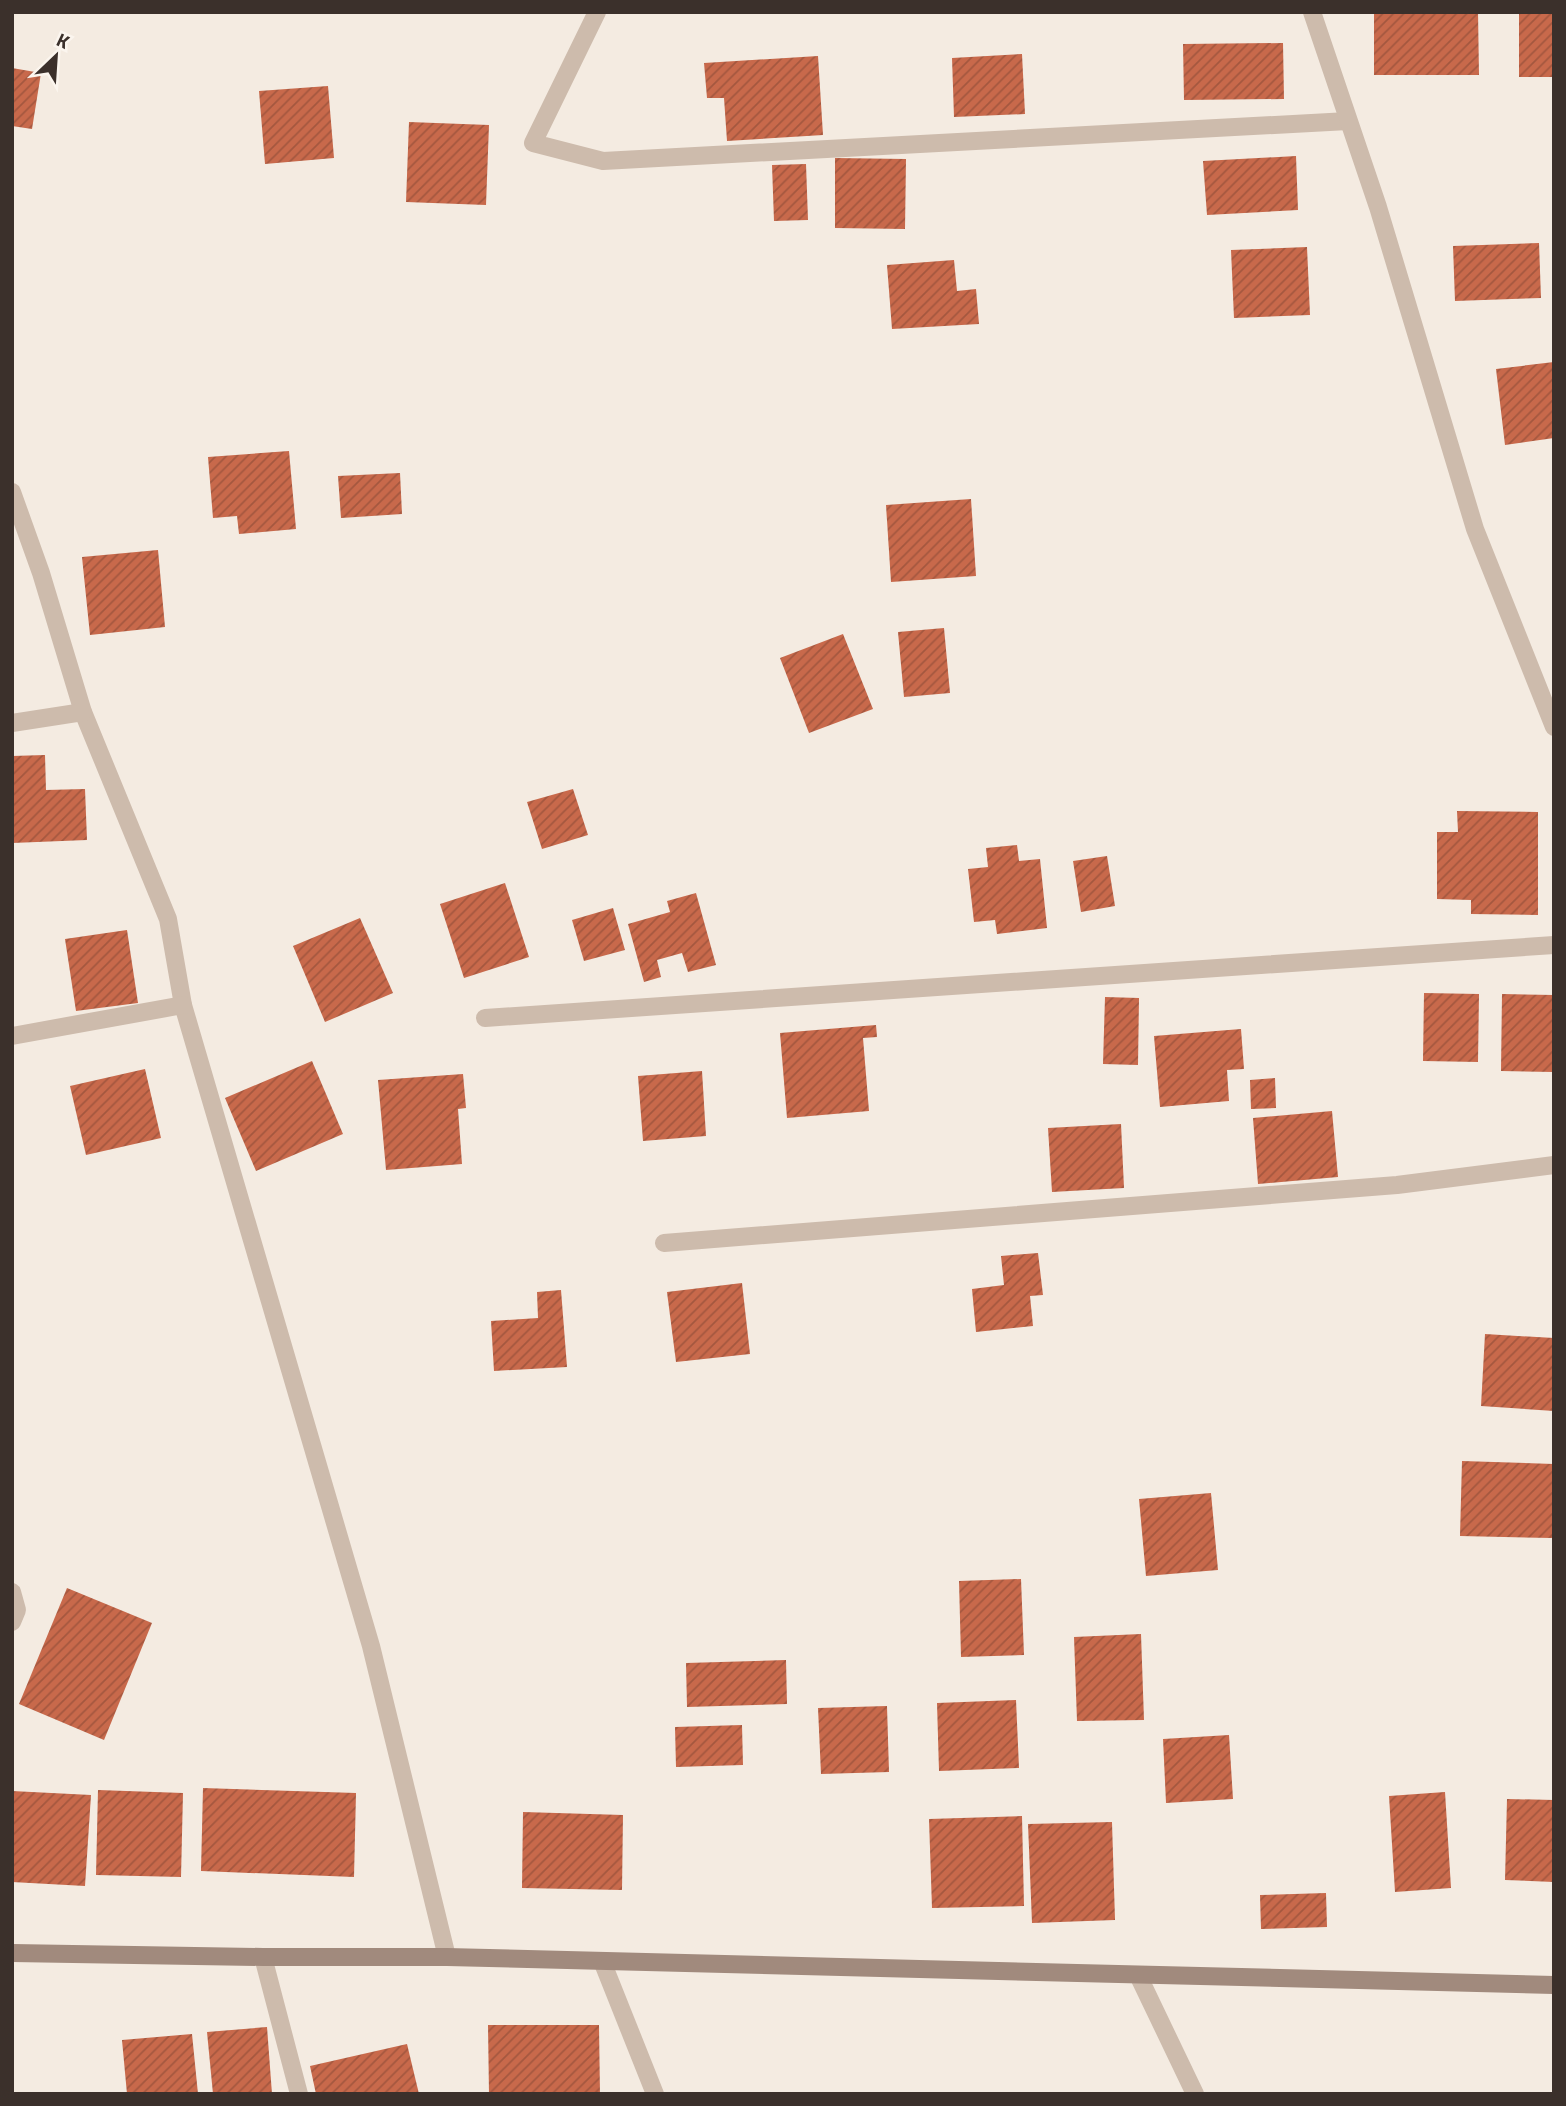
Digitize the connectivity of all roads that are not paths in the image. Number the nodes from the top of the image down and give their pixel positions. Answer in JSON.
{"nodes":[{"id":1,"x":597,"y":12,"type":"edge"},
{"id":2,"x":1312,"y":12,"type":"edge"},
{"id":3,"x":1348,"y":121,"type":"junction"},
{"id":4,"x":12,"y":492,"type":"edge"},
{"id":5,"x":83,"y":712,"type":"junction"},
{"id":6,"x":12,"y":723,"type":"edge"},
{"id":7,"x":1554,"y":727,"type":"edge"},
{"id":8,"x":1554,"y":945,"type":"edge"},
{"id":9,"x":183,"y":1005,"type":"junction"},
{"id":10,"x":485,"y":1018,"type":"dead end"},
{"id":11,"x":12,"y":1036,"type":"edge"},
{"id":12,"x":1554,"y":1165,"type":"edge"},
{"id":13,"x":664,"y":1242,"type":"dead end"},
{"id":14,"x":12,"y":1592,"type":"edge"},
{"id":15,"x":12,"y":1622,"type":"edge"},
{"id":16,"x":12,"y":1953,"type":"edge"},
{"id":17,"x":262,"y":1957,"type":"junction"},
{"id":18,"x":447,"y":1957,"type":"junction"},
{"id":19,"x":602,"y":1961,"type":"junction"},
{"id":20,"x":1138,"y":1975,"type":"junction"},
{"id":21,"x":1554,"y":1985,"type":"edge"},
{"id":22,"x":299,"y":2094,"type":"edge"},
{"id":23,"x":655,"y":2094,"type":"edge"},
{"id":24,"x":1195,"y":2094,"type":"edge"}],
"edges":[{"from":1,"to":3,"type":"street"},
{"from":2,"to":3,"type":"street"},
{"from":3,"to":7,"type":"street"},
{"from":4,"to":5,"type":"street"},
{"from":5,"to":6,"type":"street"},
{"from":5,"to":9,"type":"street"},
{"from":8,"to":10,"type":"street"},
{"from":9,"to":11,"type":"street"},
{"from":9,"to":18,"type":"street"},
{"from":12,"to":13,"type":"street"},
{"from":14,"to":15,"type":"street"},
{"from":16,"to":17,"type":"street"},
{"from":17,"to":18,"type":"street"},
{"from":17,"to":22,"type":"street"},
{"from":18,"to":19,"type":"street"},
{"from":19,"to":20,"type":"street"},
{"from":19,"to":23,"type":"street"},
{"from":20,"to":21,"type":"street"},
{"from":20,"to":24,"type":"street"}]}
